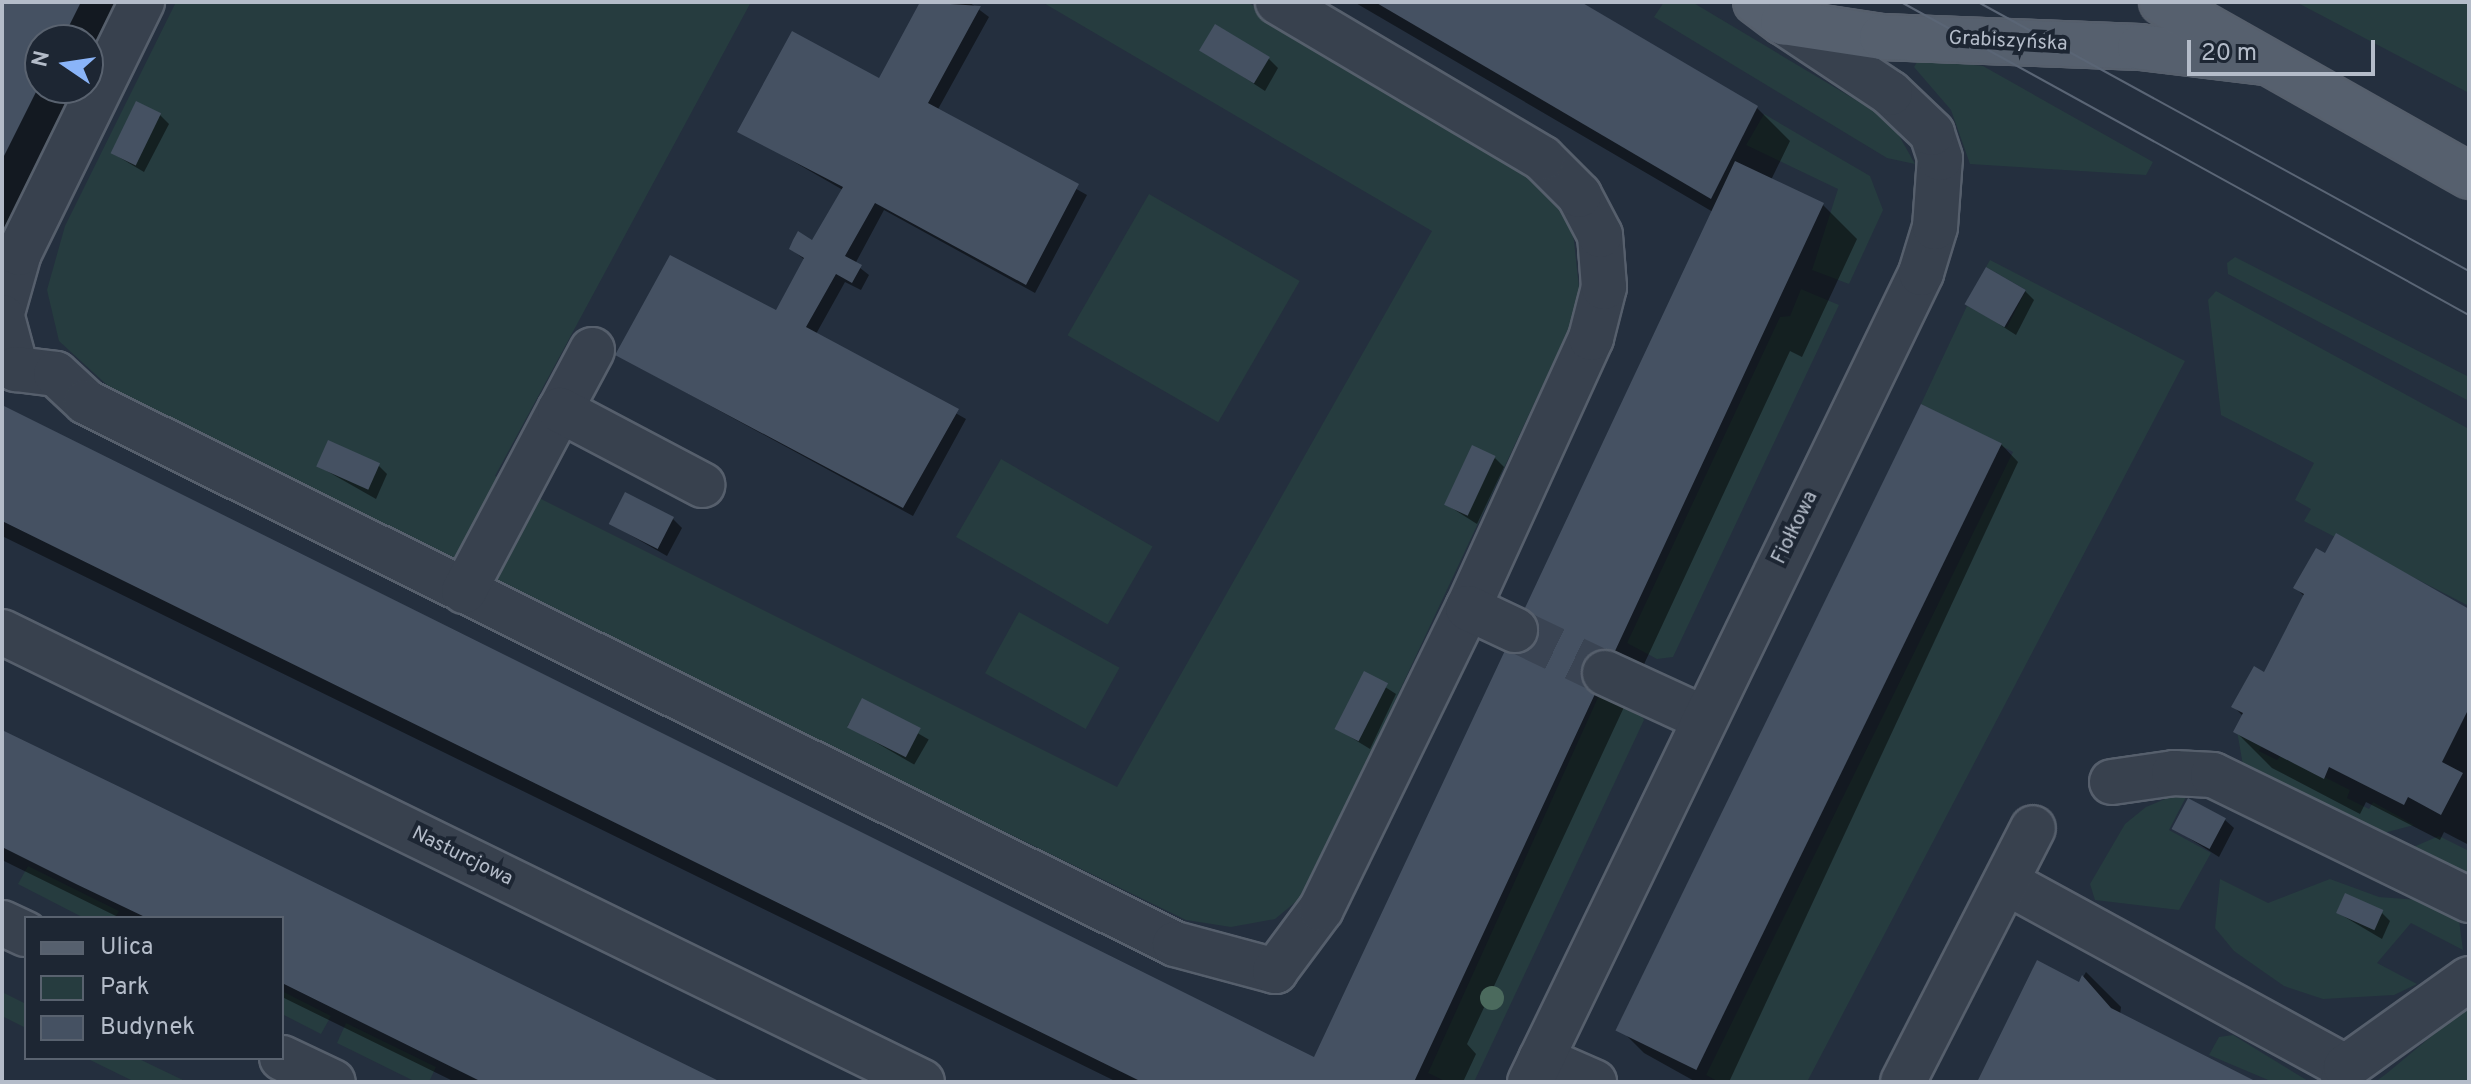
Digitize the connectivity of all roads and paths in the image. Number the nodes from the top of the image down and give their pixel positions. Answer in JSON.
{"nodes":[{"id":1,"x":142,"y":2,"type":"edge"},
{"id":2,"x":1278,"y":2,"type":"edge"},
{"id":3,"x":2162,"y":2,"type":"edge"},
{"id":4,"x":1770,"y":12,"type":"edge"},
{"id":5,"x":2266,"y":62,"type":"junction"},
{"id":6,"x":2469,"y":176,"type":"edge"},
{"id":7,"x":2,"y":315,"type":"edge"},
{"id":8,"x":592,"y":350,"type":"dead end"},
{"id":9,"x":560,"y":410,"type":"junction"},
{"id":10,"x":702,"y":485,"type":"dead end"},
{"id":11,"x":464,"y":591,"type":"junction"},
{"id":12,"x":1468,"y":608,"type":"junction"},
{"id":13,"x":1515,"y":630,"type":"tunnel mouth"},
{"id":14,"x":2,"y":632,"type":"edge"},
{"id":15,"x":1605,"y":673,"type":"tunnel mouth"},
{"id":16,"x":1703,"y":718,"type":"junction"},
{"id":17,"x":2112,"y":782,"type":"dead end"},
{"id":18,"x":2033,"y":828,"type":"dead end"},
{"id":19,"x":2006,"y":882,"type":"junction"},
{"id":20,"x":2469,"y":900,"type":"edge"},
{"id":21,"x":2,"y":923,"type":"edge"},
{"id":22,"x":24,"y":933,"type":"edge"},
{"id":23,"x":2469,"y":979,"type":"edge"},
{"id":24,"x":284,"y":1059,"type":"edge"},
{"id":25,"x":1535,"y":1070,"type":"edge"},
{"id":26,"x":2345,"y":1074,"type":"edge"},
{"id":27,"x":333,"y":1082,"type":"edge"},
{"id":28,"x":922,"y":1082,"type":"edge"},
{"id":29,"x":1594,"y":1082,"type":"edge"},
{"id":30,"x":1903,"y":1082,"type":"edge"}],
"edges":[{"from":1,"to":7,"type":"street"},
{"from":2,"to":12,"type":"street"},
{"from":3,"to":5,"type":"main road","name":"Grabiszyńska"},
{"from":4,"to":5,"type":"main road","name":"Grabiszyńska"},
{"from":4,"to":16,"type":"street","name":"Fiołkowa"},
{"from":5,"to":6,"type":"main road","name":"Grabiszyńska"},
{"from":7,"to":11,"type":"street"},
{"from":8,"to":9,"type":"street"},
{"from":9,"to":10,"type":"street"},
{"from":9,"to":11,"type":"street"},
{"from":11,"to":12,"type":"street"},
{"from":12,"to":13,"type":"street"},
{"from":14,"to":28,"type":"street","name":"Nasturcjowa"},
{"from":15,"to":16,"type":"street"},
{"from":16,"to":25,"type":"street","name":"Fiołkowa"},
{"from":17,"to":20,"type":"street"},
{"from":18,"to":19,"type":"street"},
{"from":19,"to":26,"type":"street"},
{"from":19,"to":30,"type":"street"},
{"from":21,"to":22,"type":"street"},
{"from":23,"to":26,"type":"street"},
{"from":24,"to":27,"type":"street"},
{"from":25,"to":29,"type":"street"}]}
